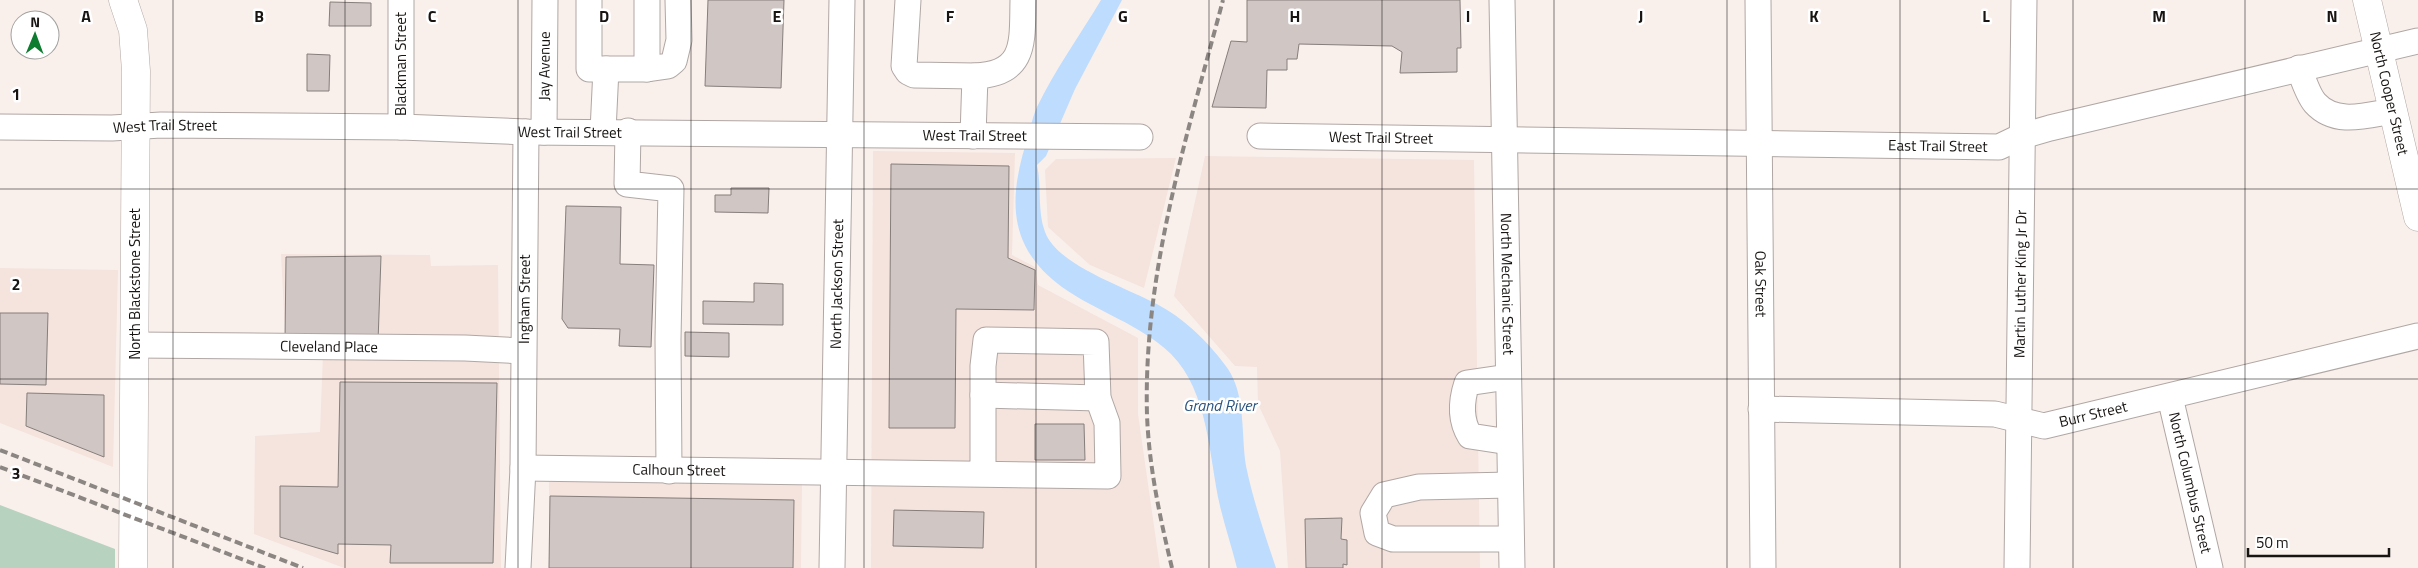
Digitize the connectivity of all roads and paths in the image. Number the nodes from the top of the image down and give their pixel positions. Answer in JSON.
{"nodes":[{"id":1,"x":401,"y":0,"type":"edge"},
{"id":2,"x":545,"y":0,"type":"edge"},
{"id":3,"x":589,"y":0,"type":"edge"},
{"id":4,"x":647,"y":0,"type":"edge"},
{"id":5,"x":678,"y":0,"type":"edge"},
{"id":6,"x":842,"y":0,"type":"edge"},
{"id":7,"x":908,"y":0,"type":"edge"},
{"id":8,"x":1023,"y":0,"type":"edge"},
{"id":9,"x":1502,"y":0,"type":"edge"},
{"id":10,"x":1758,"y":0,"type":"edge"},
{"id":11,"x":2024,"y":0,"type":"edge"},
{"id":12,"x":2367,"y":0,"type":"edge"},
{"id":13,"x":129,"y":8,"type":"edge"},
{"id":14,"x":2418,"y":41,"type":"edge"},
{"id":15,"x":2379,"y":51,"type":"junction"},
{"id":16,"x":2299,"y":68,"type":"junction"},
{"id":17,"x":606,"y":69,"type":"junction"},
{"id":18,"x":647,"y":69,"type":"junction"},
{"id":19,"x":975,"y":76,"type":"junction"},
{"id":20,"x":2393,"y":111,"type":"junction"},
{"id":21,"x":136,"y":126,"type":"junction"},
{"id":22,"x":0,"y":127,"type":"edge"},
{"id":23,"x":401,"y":127,"type":"junction"},
{"id":24,"x":603,"y":131,"type":"junction"},
{"id":25,"x":628,"y":131,"type":"junction"},
{"id":26,"x":535,"y":132,"type":"junction"},
{"id":27,"x":840,"y":134,"type":"junction"},
{"id":28,"x":973,"y":136,"type":"junction"},
{"id":29,"x":1260,"y":136,"type":"dead end"},
{"id":30,"x":2022,"y":136,"type":"junction"},
{"id":31,"x":1140,"y":137,"type":"dead end"},
{"id":32,"x":1504,"y":140,"type":"junction"},
{"id":33,"x":1760,"y":144,"type":"junction"},
{"id":34,"x":2418,"y":217,"type":"edge"},
{"id":35,"x":2418,"y":336,"type":"edge"},
{"id":36,"x":135,"y":345,"type":"junction"},
{"id":37,"x":523,"y":351,"type":"junction"},
{"id":38,"x":1508,"y":377,"type":"junction"},
{"id":39,"x":983,"y":395,"type":"junction"},
{"id":40,"x":2170,"y":397,"type":"junction"},
{"id":41,"x":1098,"y":398,"type":"junction"},
{"id":42,"x":1761,"y":409,"type":"junction"},
{"id":43,"x":2018,"y":420,"type":"junction"},
{"id":44,"x":1509,"y":442,"type":"junction"},
{"id":45,"x":523,"y":468,"type":"junction"},
{"id":46,"x":669,"y":471,"type":"junction"},
{"id":47,"x":834,"y":473,"type":"junction"},
{"id":48,"x":983,"y":474,"type":"junction"},
{"id":49,"x":1510,"y":485,"type":"junction"},
{"id":50,"x":1511,"y":539,"type":"junction"},
{"id":51,"x":133,"y":568,"type":"edge"},
{"id":52,"x":518,"y":568,"type":"edge"},
{"id":53,"x":832,"y":568,"type":"edge"},
{"id":54,"x":1512,"y":568,"type":"edge"},
{"id":55,"x":1763,"y":568,"type":"edge"},
{"id":56,"x":2017,"y":568,"type":"edge"},
{"id":57,"x":2210,"y":568,"type":"edge"}],
"edges":[{"from":1,"to":23,"type":"street","name":"Blackman Street"},
{"from":2,"to":26,"type":"street","name":"Jay Avenue"},
{"from":3,"to":17,"type":"street"},
{"from":4,"to":18,"type":"street"},
{"from":5,"to":18,"type":"street"},
{"from":6,"to":27,"type":"street","name":"North Jackson Street"},
{"from":7,"to":19,"type":"street"},
{"from":8,"to":19,"type":"street"},
{"from":9,"to":32,"type":"street","name":"North Mechanic Street"},
{"from":10,"to":33,"type":"street","name":"Oak Street"},
{"from":11,"to":30,"type":"street","name":"Martin Luther King Jr Dr"},
{"from":12,"to":15,"type":"main road","name":"North Cooper Street"},
{"from":13,"to":21,"type":"main road","name":"North Blackstone Street"},
{"from":14,"to":15,"type":"street","name":"East Trail Street"},
{"from":15,"to":16,"type":"street","name":"East Trail Street"},
{"from":15,"to":20,"type":"main road","name":"North Cooper Street"},
{"from":16,"to":20,"type":"street"},
{"from":16,"to":30,"type":"street","name":"East Trail Street"},
{"from":17,"to":18,"type":"street"},
{"from":17,"to":24,"type":"street"},
{"from":19,"to":28,"type":"street"},
{"from":20,"to":34,"type":"main road","name":"North Cooper Street"},
{"from":21,"to":22,"type":"street","name":"West Trail Street"},
{"from":21,"to":23,"type":"street","name":"West Trail Street"},
{"from":21,"to":36,"type":"main road","name":"North Blackstone Street"},
{"from":23,"to":26,"type":"street","name":"West Trail Street"},
{"from":24,"to":25,"type":"street","name":"West Trail Street"},
{"from":24,"to":26,"type":"street","name":"West Trail Street"},
{"from":25,"to":27,"type":"street","name":"West Trail Street"},
{"from":25,"to":46,"type":"street"},
{"from":26,"to":37,"type":"street","name":"Ingham Street"},
{"from":27,"to":28,"type":"street","name":"West Trail Street"},
{"from":27,"to":47,"type":"street","name":"North Jackson Street"},
{"from":28,"to":31,"type":"street","name":"West Trail Street"},
{"from":29,"to":32,"type":"street","name":"West Trail Street"},
{"from":30,"to":33,"type":"street","name":"East Trail Street"},
{"from":30,"to":43,"type":"street","name":"Martin Luther King Jr Dr"},
{"from":32,"to":33,"type":"street","name":"East Trail Street"},
{"from":32,"to":38,"type":"street","name":"North Mechanic Street"},
{"from":33,"to":42,"type":"street","name":"Oak Street"},
{"from":35,"to":40,"type":"street","name":"Burr Street"},
{"from":36,"to":37,"type":"street","name":"Cleveland Place"},
{"from":36,"to":51,"type":"main road","name":"North Blackstone Street"},
{"from":37,"to":45,"type":"street","name":"Ingham Street"},
{"from":38,"to":44,"type":"street","name":"North Mechanic Street"},
{"from":38,"to":44,"type":"street"},
{"from":39,"to":41,"type":"street"},
{"from":39,"to":41,"type":"street"},
{"from":39,"to":48,"type":"street"},
{"from":40,"to":43,"type":"street","name":"Burr Street"},
{"from":40,"to":57,"type":"street","name":"North Columbus Street"},
{"from":41,"to":48,"type":"street","name":"Calhoun Street"},
{"from":42,"to":43,"type":"street","name":"Burr Street"},
{"from":42,"to":55,"type":"street","name":"Oak Street"},
{"from":43,"to":56,"type":"street","name":"Martin Luther King Jr Dr"},
{"from":44,"to":49,"type":"street","name":"North Mechanic Street"},
{"from":45,"to":46,"type":"street","name":"Calhoun Street"},
{"from":45,"to":52,"type":"street","name":"Ingham Street"},
{"from":46,"to":47,"type":"street","name":"Calhoun Street"},
{"from":47,"to":48,"type":"street","name":"Calhoun Street"},
{"from":47,"to":53,"type":"street","name":"North Jackson Street"},
{"from":49,"to":50,"type":"street","name":"North Mechanic Street"},
{"from":49,"to":50,"type":"street"},
{"from":50,"to":54,"type":"street","name":"North Mechanic Street"}]}
